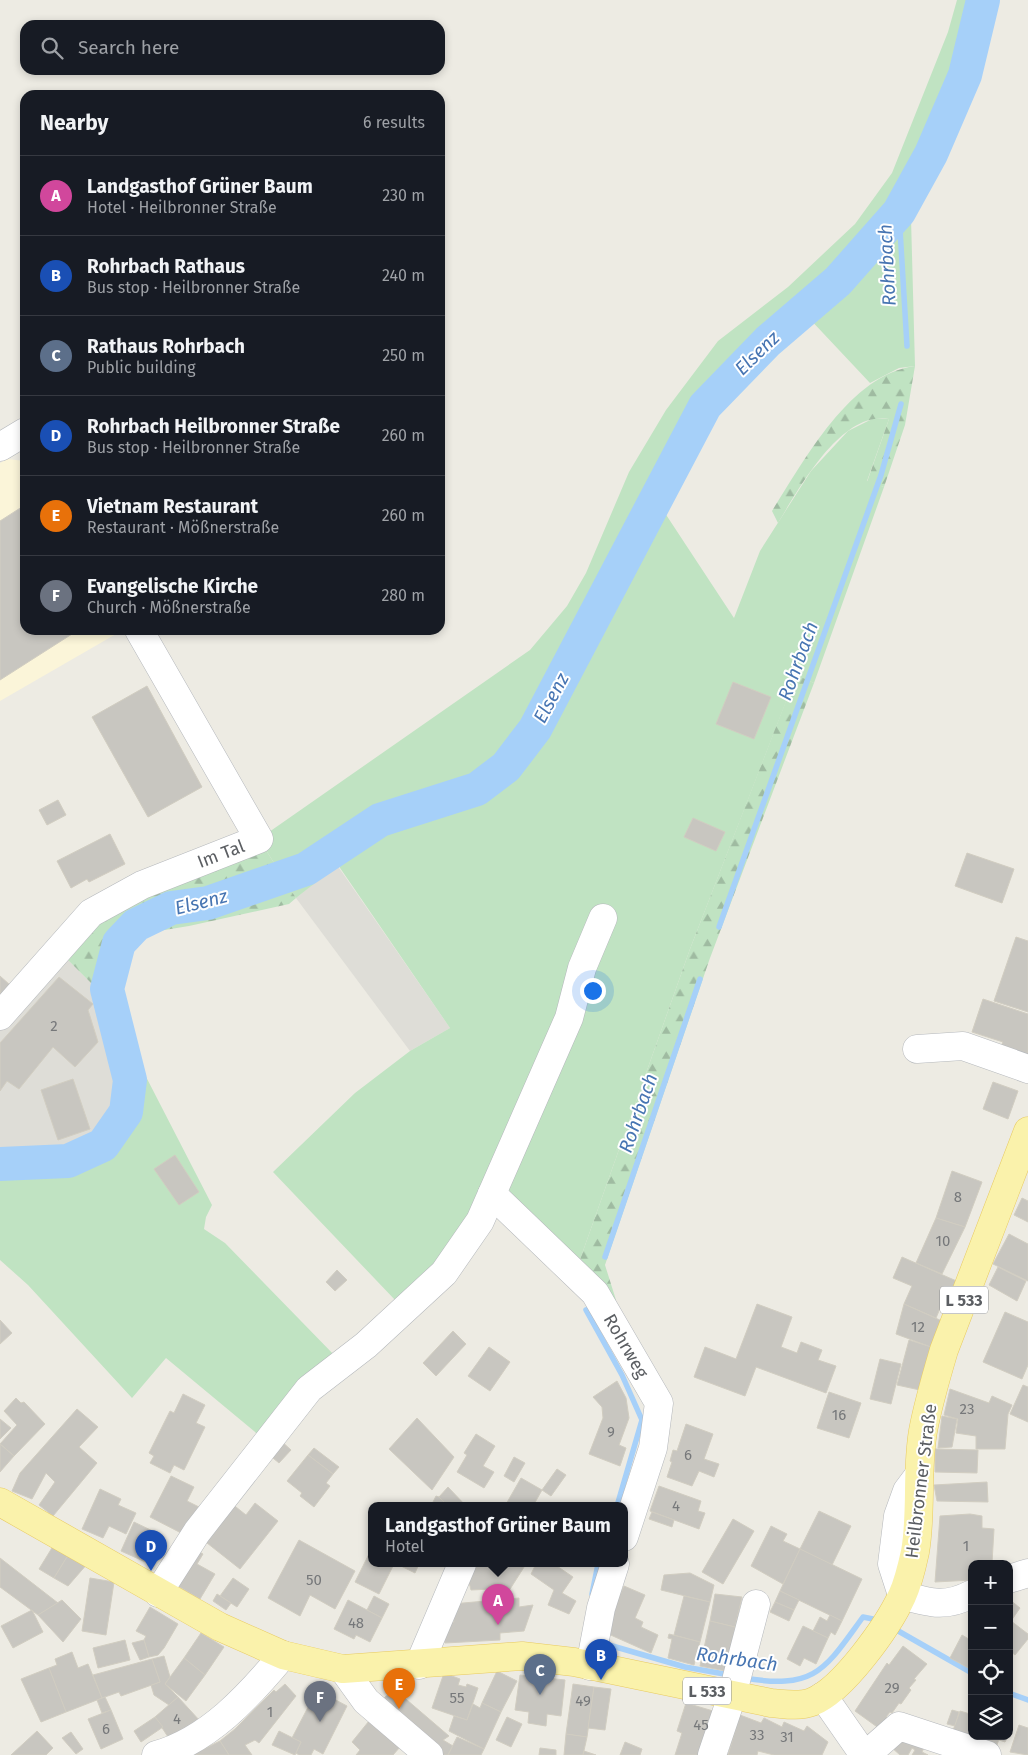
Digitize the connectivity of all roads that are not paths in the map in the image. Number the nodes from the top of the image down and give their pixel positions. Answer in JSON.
{"nodes":[{"id":1,"x":20,"y":435,"type":"edge"},
{"id":2,"x":0,"y":447,"type":"edge"},
{"id":3,"x":143,"y":635,"type":"edge"},
{"id":4,"x":603,"y":918,"type":"dead end"},
{"id":5,"x":0,"y":1016,"type":"edge"},
{"id":6,"x":918,"y":1050,"type":"dead end"},
{"id":7,"x":1028,"y":1069,"type":"edge"},
{"id":8,"x":1028,"y":1131,"type":"edge"},
{"id":9,"x":492,"y":1194,"type":"junction"},
{"id":10,"x":0,"y":1502,"type":"edge"},
{"id":11,"x":628,"y":1525,"type":"edge"},
{"id":12,"x":461,"y":1567,"type":"edge"},
{"id":13,"x":614,"y":1567,"type":"edge"},
{"id":14,"x":1028,"y":1573,"type":"edge"},
{"id":15,"x":1013,"y":1578,"type":"edge"},
{"id":16,"x":158,"y":1593,"type":"junction"},
{"id":17,"x":968,"y":1596,"type":"edge"},
{"id":18,"x":756,"y":1604,"type":"dead end"},
{"id":19,"x":890,"y":1616,"type":"junction"},
{"id":20,"x":283,"y":1655,"type":"junction"},
{"id":21,"x":419,"y":1665,"type":"junction"},
{"id":22,"x":590,"y":1666,"type":"junction"},
{"id":23,"x":343,"y":1669,"type":"junction"},
{"id":24,"x":735,"y":1683,"type":"junction"},
{"id":25,"x":823,"y":1696,"type":"junction"},
{"id":26,"x":156,"y":1755,"type":"edge"},
{"id":27,"x":429,"y":1755,"type":"edge"},
{"id":28,"x":712,"y":1755,"type":"edge"},
{"id":29,"x":865,"y":1755,"type":"edge"},
{"id":30,"x":987,"y":1755,"type":"edge"}],
"edges":[{"from":1,"to":2,"type":"street"},
{"from":3,"to":5,"type":"street","name":"Im Tal"},
{"from":4,"to":9,"type":"street"},
{"from":6,"to":7,"type":"street"},
{"from":8,"to":19,"type":"main road","name":"Heilbronner Straße","number":"L 533"},
{"from":9,"to":11,"type":"street","name":"Rohrweg"},
{"from":9,"to":16,"type":"street"},
{"from":10,"to":16,"type":"main road","name":"Heilbronner Straße","number":"L 533"},
{"from":12,"to":21,"type":"street"},
{"from":13,"to":22,"type":"street"},
{"from":14,"to":15,"type":"street"},
{"from":16,"to":20,"type":"main road","name":"Heilbronner Straße","number":"L 533"},
{"from":17,"to":19,"type":"street"},
{"from":18,"to":24,"type":"street"},
{"from":19,"to":25,"type":"main road","name":"Heilbronner Straße","number":"L 533"},
{"from":20,"to":23,"type":"main road","name":"Heilbronner Straße","number":"L 533"},
{"from":20,"to":26,"type":"street"},
{"from":21,"to":22,"type":"main road","name":"Heilbronner Straße","number":"L 533"},
{"from":21,"to":23,"type":"main road","name":"Heilbronner Straße","number":"L 533"},
{"from":22,"to":24,"type":"main road","name":"Heilbronner Straße","number":"L 533"},
{"from":23,"to":27,"type":"street"},
{"from":24,"to":25,"type":"main road","name":"Heilbronner Straße","number":"L 533"},
{"from":24,"to":28,"type":"street"},
{"from":25,"to":29,"type":"street"},
{"from":29,"to":30,"type":"street"}]}
